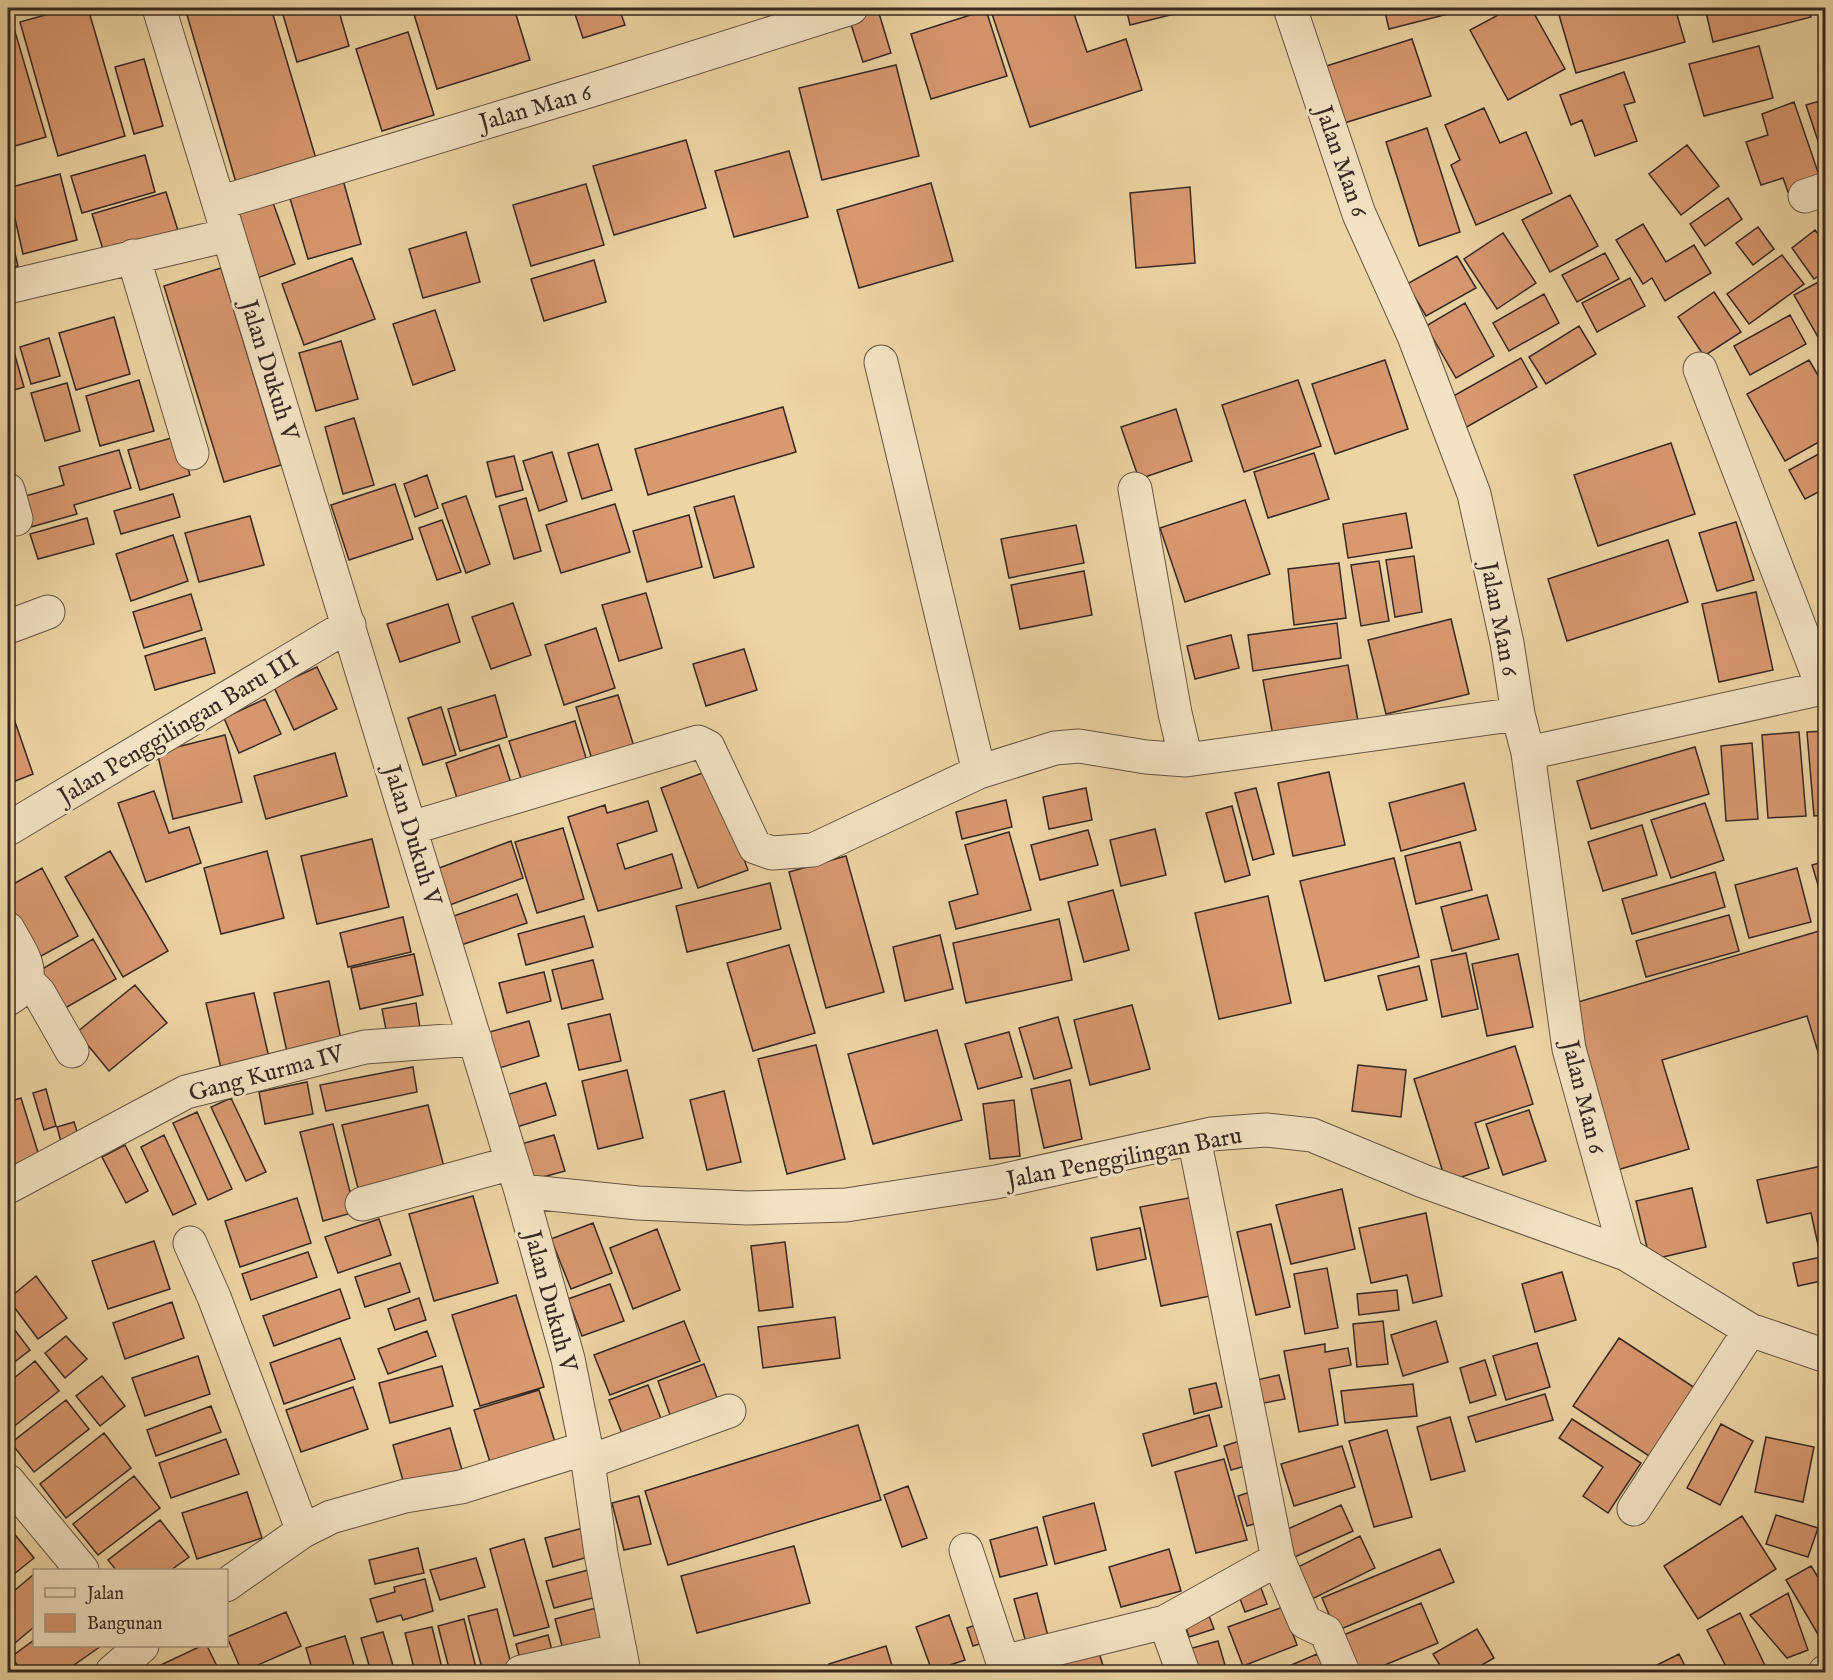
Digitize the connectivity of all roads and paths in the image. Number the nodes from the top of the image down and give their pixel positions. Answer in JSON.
{"nodes":[{"id":1,"x":159,"y":8,"type":"edge"},
{"id":2,"x":851,"y":8,"type":"edge"},
{"id":3,"x":1290,"y":8,"type":"edge"},
{"id":4,"x":219,"y":203,"type":"junction"},
{"id":5,"x":228,"y":235,"type":"junction"},
{"id":6,"x":133,"y":256,"type":"junction"},
{"id":7,"x":8,"y":287,"type":"edge"},
{"id":8,"x":881,"y":362,"type":"dead end"},
{"id":9,"x":1700,"y":369,"type":"dead end"},
{"id":10,"x":192,"y":453,"type":"dead end"},
{"id":11,"x":1135,"y":489,"type":"dead end"},
{"id":12,"x":48,"y":612,"type":"dead end"},
{"id":13,"x":349,"y":625,"type":"junction"},
{"id":14,"x":8,"y":627,"type":"edge"},
{"id":15,"x":1824,"y":687,"type":"edge"},
{"id":16,"x":1518,"y":714,"type":"junction"},
{"id":17,"x":1528,"y":753,"type":"junction"},
{"id":18,"x":1186,"y":760,"type":"junction"},
{"id":19,"x":979,"y":772,"type":"junction"},
{"id":20,"x":8,"y":828,"type":"edge"},
{"id":21,"x":411,"y":828,"type":"junction"},
{"id":22,"x":8,"y":929,"type":"edge"},
{"id":23,"x":17,"y":990,"type":"edge"},
{"id":24,"x":475,"y":1039,"type":"junction"},
{"id":25,"x":72,"y":1051,"type":"dead end"},
{"id":26,"x":1194,"y":1138,"type":"junction"},
{"id":27,"x":517,"y":1177,"type":"junction"},
{"id":28,"x":8,"y":1187,"type":"edge"},
{"id":29,"x":362,"y":1204,"type":"dead end"},
{"id":30,"x":190,"y":1243,"type":"dead end"},
{"id":31,"x":1626,"y":1254,"type":"junction"},
{"id":32,"x":1750,"y":1329,"type":"junction"},
{"id":33,"x":1826,"y":1356,"type":"edge"},
{"id":34,"x":729,"y":1411,"type":"dead end"},
{"id":35,"x":587,"y":1455,"type":"junction"},
{"id":36,"x":8,"y":1481,"type":"edge"},
{"id":37,"x":1634,"y":1509,"type":"dead end"},
{"id":38,"x":303,"y":1531,"type":"junction"},
{"id":39,"x":966,"y":1550,"type":"dead end"},
{"id":40,"x":1278,"y":1559,"type":"junction"},
{"id":41,"x":81,"y":1569,"type":"edge"},
{"id":42,"x":228,"y":1584,"type":"edge"},
{"id":43,"x":1165,"y":1622,"type":"junction"},
{"id":44,"x":137,"y":1647,"type":"edge"},
{"id":45,"x":622,"y":1661,"type":"edge"},
{"id":46,"x":112,"y":1672,"type":"edge"},
{"id":47,"x":521,"y":1672,"type":"edge"},
{"id":48,"x":1183,"y":1672,"type":"edge"},
{"id":49,"x":1343,"y":1672,"type":"edge"}],
"edges":[{"from":1,"to":4,"type":"street","name":"Jalan Dukuh V"},
{"from":2,"to":4,"type":"street","name":"Jalan Man 6"},
{"from":3,"to":16,"type":"street","name":"Jalan Man 6"},
{"from":4,"to":5,"type":"street","name":"Jalan Dukuh V"},
{"from":5,"to":6,"type":"street"},
{"from":5,"to":13,"type":"street","name":"Jalan Dukuh V"},
{"from":6,"to":7,"type":"street"},
{"from":6,"to":10,"type":"street"},
{"from":8,"to":19,"type":"street"},
{"from":9,"to":15,"type":"street"},
{"from":11,"to":18,"type":"street"},
{"from":12,"to":14,"type":"street"},
{"from":13,"to":20,"type":"street","name":"Jalan Penggilingan Baru III"},
{"from":13,"to":21,"type":"street","name":"Jalan Dukuh V"},
{"from":15,"to":17,"type":"street"},
{"from":16,"to":17,"type":"street","name":"Jalan Man 6"},
{"from":16,"to":18,"type":"street"},
{"from":17,"to":31,"type":"street","name":"Jalan Man 6"},
{"from":18,"to":19,"type":"street"},
{"from":19,"to":21,"type":"street"},
{"from":21,"to":24,"type":"street","name":"Jalan Dukuh V"},
{"from":22,"to":23,"type":"street"},
{"from":23,"to":25,"type":"street"},
{"from":24,"to":27,"type":"street","name":"Jalan Dukuh V"},
{"from":24,"to":28,"type":"street","name":"Gang Kurma IV"},
{"from":26,"to":27,"type":"street","name":"Jalan Penggilingan Baru"},
{"from":26,"to":31,"type":"street","name":"Jalan Penggilingan Baru"},
{"from":26,"to":40,"type":"street"},
{"from":27,"to":29,"type":"street"},
{"from":27,"to":35,"type":"street","name":"Jalan Dukuh V"},
{"from":30,"to":38,"type":"street"},
{"from":31,"to":32,"type":"street","name":"Jalan Penggilingan Baru"},
{"from":32,"to":33,"type":"street","name":"Jalan Penggilingan Baru"},
{"from":32,"to":37,"type":"street"},
{"from":34,"to":35,"type":"street"},
{"from":35,"to":38,"type":"street"},
{"from":35,"to":45,"type":"street","name":"Jalan Dukuh V"},
{"from":36,"to":41,"type":"street"},
{"from":38,"to":42,"type":"street"},
{"from":39,"to":43,"type":"street"},
{"from":40,"to":43,"type":"street"},
{"from":40,"to":49,"type":"street"},
{"from":43,"to":48,"type":"street"},
{"from":44,"to":46,"type":"street"},
{"from":45,"to":47,"type":"street"}]}
